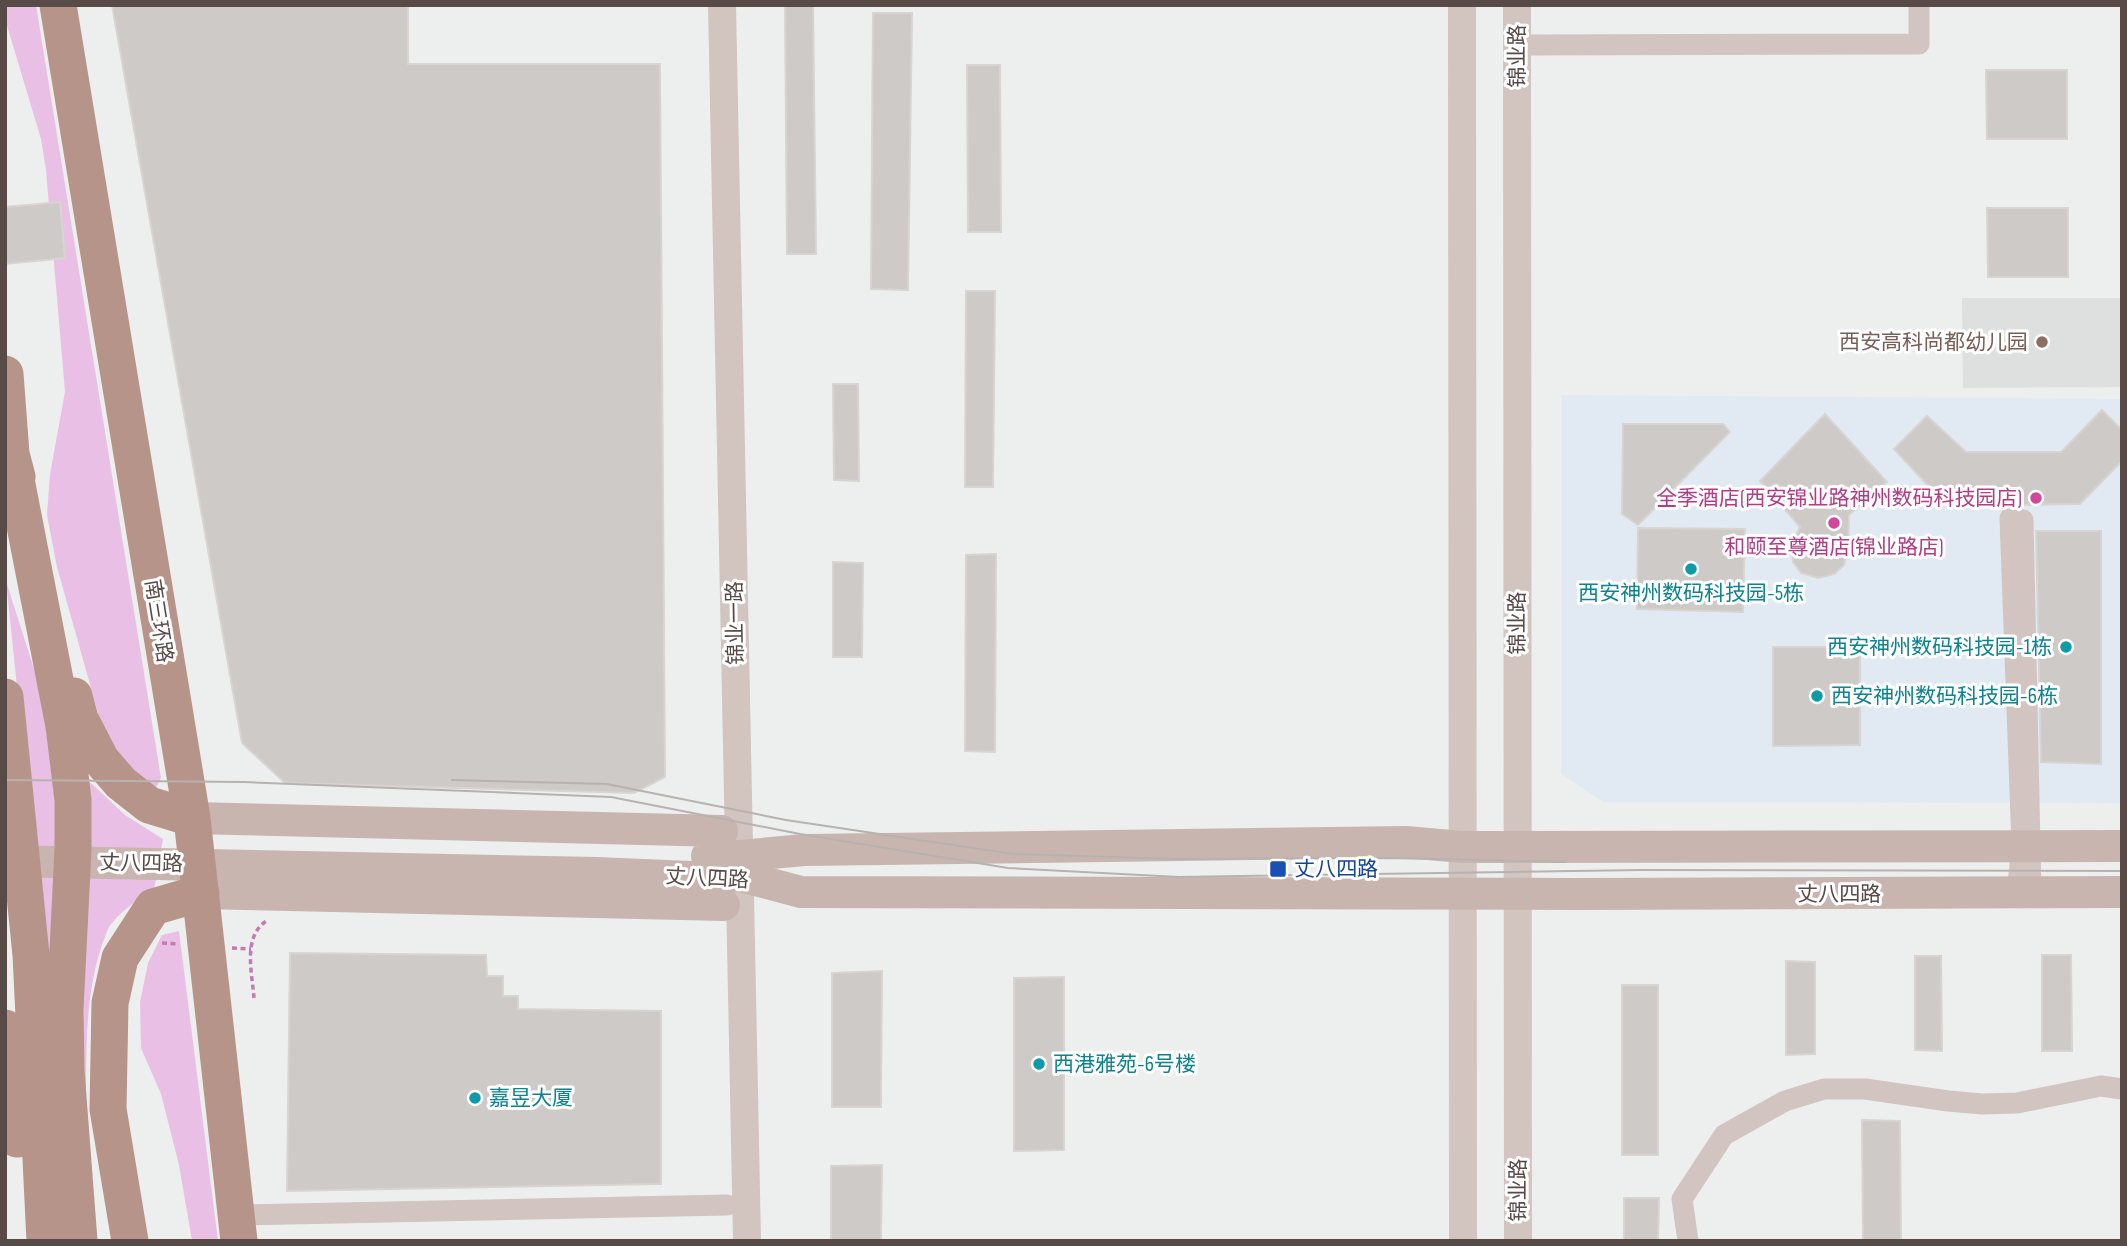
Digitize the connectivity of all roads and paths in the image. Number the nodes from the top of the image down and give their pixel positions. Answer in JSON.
{"nodes":[{"id":1,"x":58,"y":5,"type":"edge"},
{"id":2,"x":704,"y":5,"type":"edge"},
{"id":3,"x":722,"y":5,"type":"edge"},
{"id":4,"x":1462,"y":5,"type":"edge"},
{"id":5,"x":1517,"y":5,"type":"edge"},
{"id":6,"x":1919,"y":5,"type":"edge"},
{"id":7,"x":1517,"y":45,"type":"junction"},
{"id":8,"x":5,"y":374,"type":"edge"},
{"id":9,"x":11,"y":454,"type":"junction"},
{"id":10,"x":5,"y":698,"type":"edge"},
{"id":11,"x":192,"y":818,"type":"junction"},
{"id":12,"x":5,"y":842,"type":"edge"},
{"id":13,"x":1518,"y":846,"type":"junction"},
{"id":14,"x":2026,"y":846,"type":"junction"},
{"id":15,"x":2122,"y":846,"type":"edge"},
{"id":16,"x":1462,"y":847,"type":"junction"},
{"id":17,"x":5,"y":861,"type":"edge"},
{"id":18,"x":597,"y":863,"type":"junction"},
{"id":19,"x":729,"y":867,"type":"junction"},
{"id":20,"x":2122,"y":892,"type":"edge"},
{"id":21,"x":201,"y":893,"type":"junction"},
{"id":22,"x":1462,"y":893,"type":"junction"},
{"id":23,"x":1518,"y":893,"type":"junction"},
{"id":24,"x":2024,"y":893,"type":"junction"},
{"id":25,"x":251,"y":949,"type":"dead end"},
{"id":26,"x":254,"y":998,"type":"dead end"},
{"id":27,"x":5,"y":1028,"type":"edge"},
{"id":28,"x":2122,"y":1089,"type":"edge"},
{"id":29,"x":727,"y":1205,"type":"junction"},
{"id":30,"x":237,"y":1228,"type":"edge"},
{"id":31,"x":28,"y":1241,"type":"edge"},
{"id":32,"x":45,"y":1241,"type":"edge"},
{"id":33,"x":79,"y":1241,"type":"edge"},
{"id":34,"x":130,"y":1241,"type":"edge"},
{"id":35,"x":728,"y":1241,"type":"edge"},
{"id":36,"x":747,"y":1241,"type":"edge"},
{"id":37,"x":1463,"y":1241,"type":"edge"},
{"id":38,"x":1518,"y":1241,"type":"edge"},
{"id":39,"x":1688,"y":1241,"type":"edge"}],
"edges":[{"from":1,"to":11,"type":"highway","name":"南三环路"},
{"from":2,"to":19,"type":"main road","name":"锦业一路"},
{"from":3,"to":19,"type":"main road","name":"锦业一路"},
{"from":4,"to":16,"type":"main road"},
{"from":5,"to":7,"type":"main road","name":"锦业路"},
{"from":6,"to":7,"type":"street"},
{"from":7,"to":13,"type":"main road","name":"锦业路"},
{"from":8,"to":9,"type":"highway"},
{"from":9,"to":11,"type":"highway"},
{"from":9,"to":33,"type":"highway"},
{"from":10,"to":32,"type":"highway"},
{"from":11,"to":19,"type":"main road"},
{"from":11,"to":21,"type":"highway","name":"南三环路"},
{"from":12,"to":18,"type":"main road","name":"丈八四路"},
{"from":13,"to":14,"type":"main road","name":"丈八四路"},
{"from":13,"to":16,"type":"main road","name":"丈八四路"},
{"from":13,"to":23,"type":"main road","name":"锦业路"},
{"from":14,"to":14,"type":"street"},
{"from":14,"to":15,"type":"main road","name":"丈八四路"},
{"from":14,"to":24,"type":"street"},
{"from":16,"to":19,"type":"main road","name":"丈八四路"},
{"from":16,"to":22,"type":"main road"},
{"from":17,"to":18,"type":"main road","name":"丈八四路"},
{"from":18,"to":19,"type":"main road","name":"丈八四路"},
{"from":19,"to":21,"type":"main road"},
{"from":19,"to":22,"type":"main road","name":"丈八四路"},
{"from":19,"to":29,"type":"main road","name":"锦业一路"},
{"from":19,"to":36,"type":"main road","name":"锦业一路"},
{"from":20,"to":24,"type":"main road","name":"丈八四路"},
{"from":21,"to":30,"type":"highway","name":"南三环路"},
{"from":21,"to":34,"type":"highway"},
{"from":22,"to":23,"type":"main road","name":"丈八四路"},
{"from":22,"to":37,"type":"main road"},
{"from":23,"to":24,"type":"main road","name":"丈八四路"},
{"from":23,"to":38,"type":"main road","name":"锦业路"},
{"from":25,"to":26,"type":"path"},
{"from":27,"to":31,"type":"highway"},
{"from":28,"to":39,"type":"street"},
{"from":29,"to":30,"type":"street"},
{"from":29,"to":35,"type":"main road","name":"锦业一路"}]}
